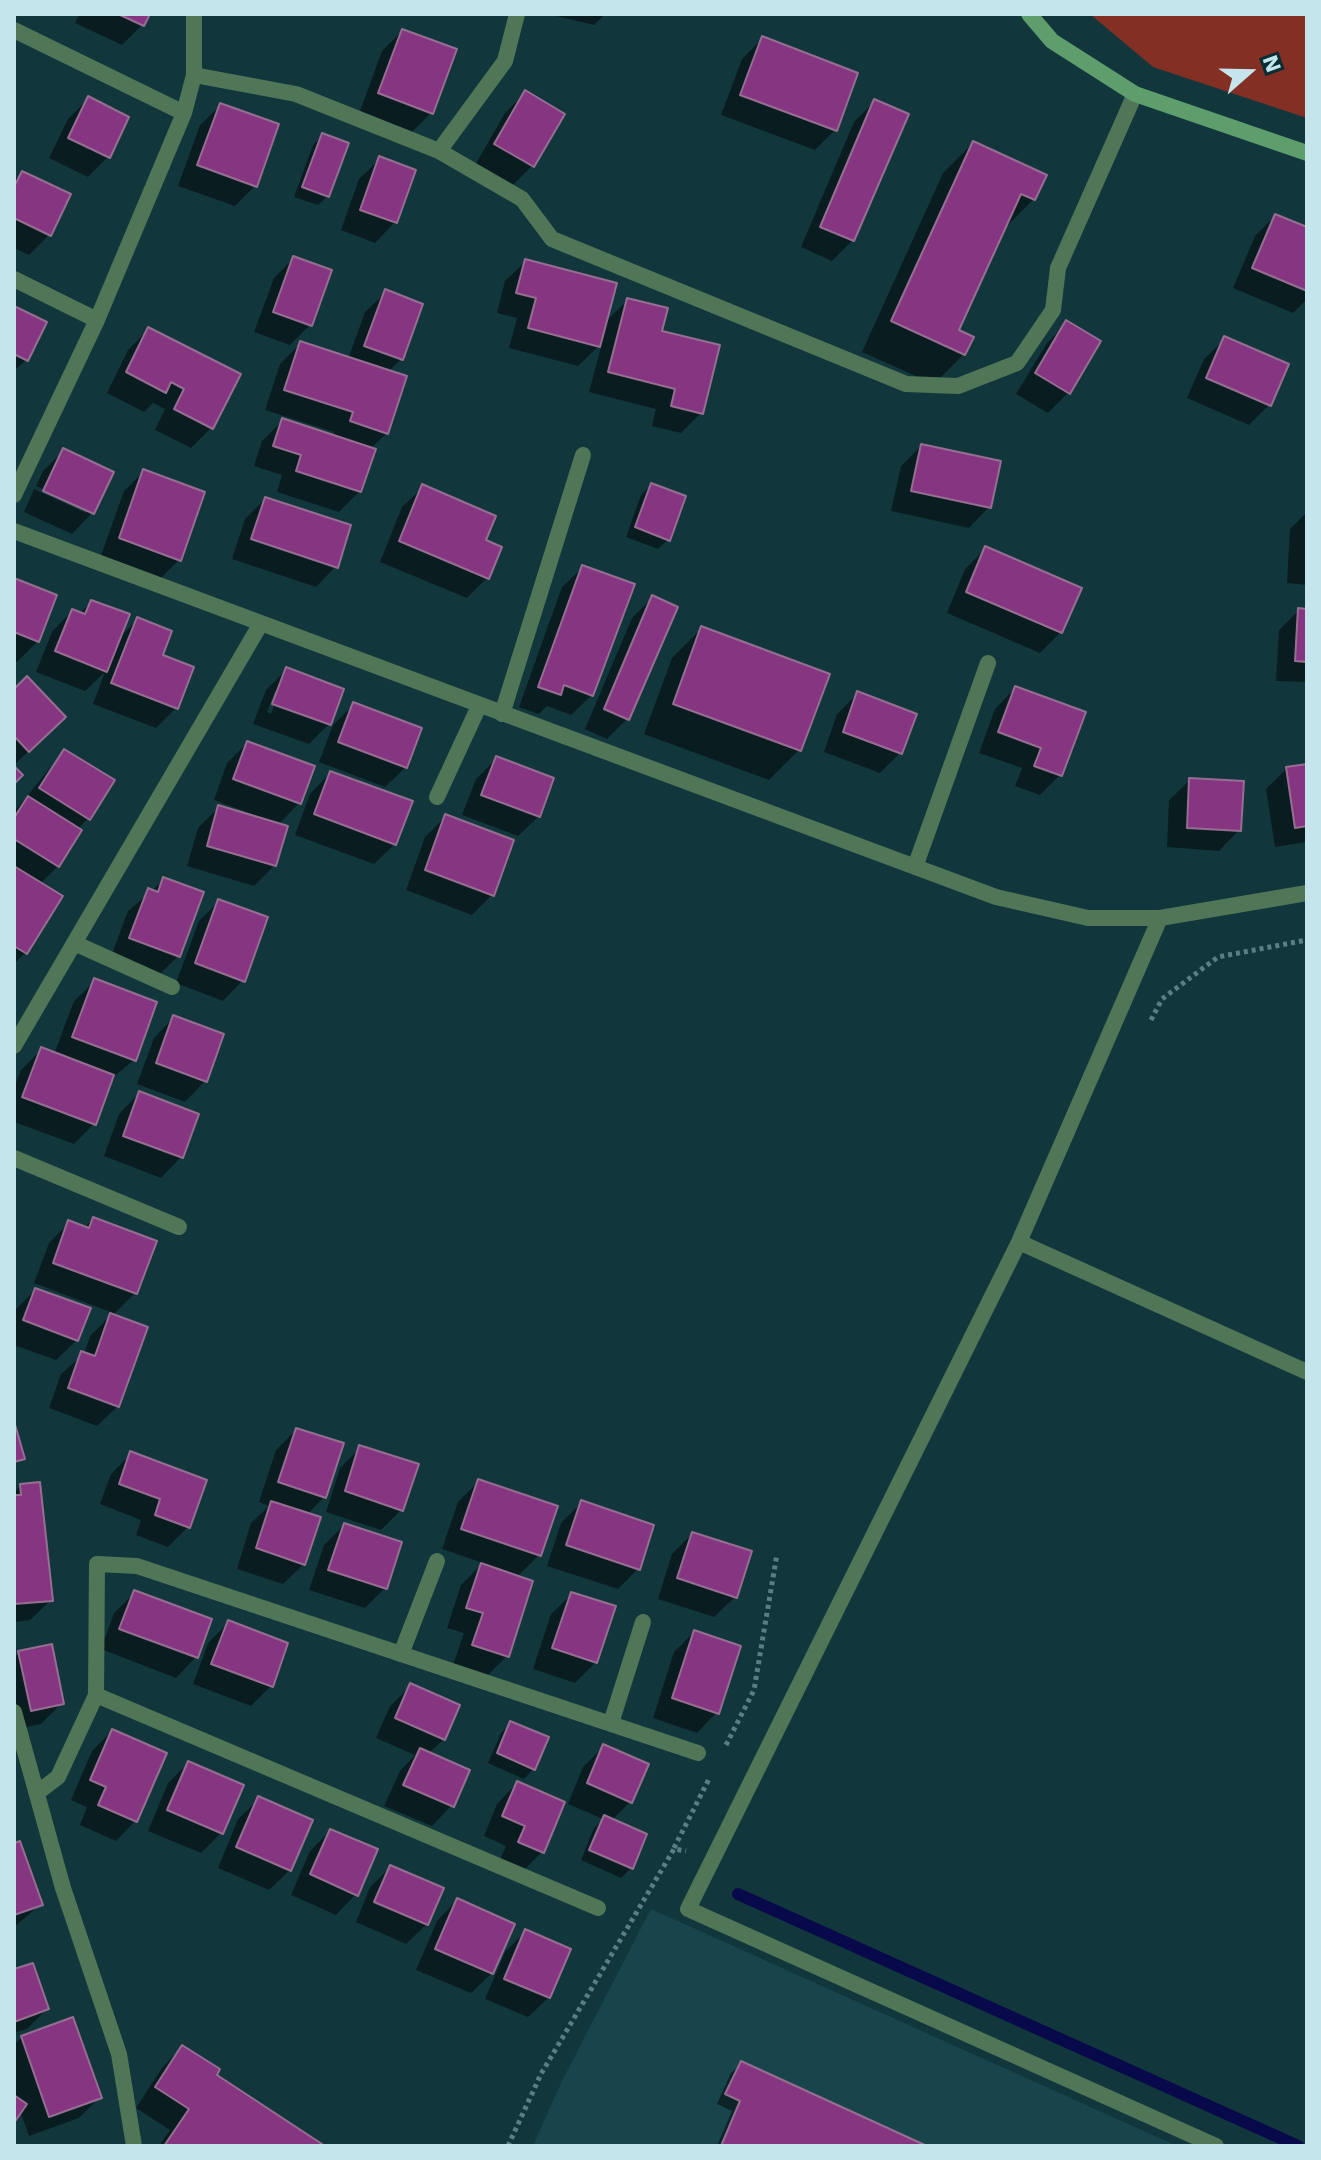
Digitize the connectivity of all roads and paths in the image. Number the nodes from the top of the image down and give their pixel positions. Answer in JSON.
{"nodes":[{"id":1,"x":194,"y":14,"type":"edge"},
{"id":2,"x":517,"y":14,"type":"edge"},
{"id":3,"x":1029,"y":14,"type":"edge"},
{"id":4,"x":14,"y":30,"type":"edge"},
{"id":5,"x":194,"y":75,"type":"junction"},
{"id":6,"x":1135,"y":94,"type":"junction"},
{"id":7,"x":184,"y":113,"type":"junction"},
{"id":8,"x":439,"y":151,"type":"junction"},
{"id":9,"x":1307,"y":153,"type":"edge"},
{"id":10,"x":14,"y":279,"type":"edge"},
{"id":11,"x":97,"y":320,"type":"junction"},
{"id":12,"x":583,"y":455,"type":"dead end"},
{"id":13,"x":14,"y":495,"type":"edge"},
{"id":14,"x":14,"y":531,"type":"edge"},
{"id":15,"x":260,"y":625,"type":"junction"},
{"id":16,"x":988,"y":663,"type":"dead end"},
{"id":17,"x":479,"y":706,"type":"junction"},
{"id":18,"x":502,"y":714,"type":"junction"},
{"id":19,"x":437,"y":797,"type":"dead end"},
{"id":20,"x":915,"y":867,"type":"junction"},
{"id":21,"x":1307,"y":893,"type":"edge"},
{"id":22,"x":1160,"y":918,"type":"junction"},
{"id":23,"x":1307,"y":940,"type":"edge"},
{"id":24,"x":74,"y":943,"type":"junction"},
{"id":25,"x":172,"y":987,"type":"dead end"},
{"id":26,"x":1148,"y":1026,"type":"dead end"},
{"id":27,"x":14,"y":1046,"type":"edge"},
{"id":28,"x":14,"y":1158,"type":"edge"},
{"id":29,"x":179,"y":1227,"type":"dead end"},
{"id":30,"x":1019,"y":1242,"type":"junction"},
{"id":31,"x":1307,"y":1372,"type":"edge"},
{"id":32,"x":777,"y":1554,"type":"dead end"},
{"id":33,"x":437,"y":1561,"type":"dead end"},
{"id":34,"x":643,"y":1622,"type":"dead end"},
{"id":35,"x":401,"y":1654,"type":"junction"},
{"id":36,"x":96,"y":1695,"type":"junction"},
{"id":37,"x":14,"y":1712,"type":"edge"},
{"id":38,"x":611,"y":1723,"type":"junction"},
{"id":39,"x":698,"y":1753,"type":"dead end"},
{"id":40,"x":720,"y":1756,"type":"dead end"},
{"id":41,"x":714,"y":1769,"type":"dead end"},
{"id":42,"x":37,"y":1793,"type":"junction"},
{"id":43,"x":674,"y":1849,"type":"junction"},
{"id":44,"x":714,"y":1857,"type":"junction"},
{"id":45,"x":598,"y":1908,"type":"dead end"},
{"id":46,"x":134,"y":2146,"type":"edge"},
{"id":47,"x":508,"y":2146,"type":"edge"},
{"id":48,"x":1216,"y":2146,"type":"edge"}],
"edges":[{"from":1,"to":5,"type":"street"},
{"from":2,"to":8,"type":"street"},
{"from":3,"to":6,"type":"street"},
{"from":4,"to":7,"type":"street"},
{"from":5,"to":7,"type":"street"},
{"from":5,"to":8,"type":"street"},
{"from":6,"to":8,"type":"street"},
{"from":6,"to":9,"type":"street"},
{"from":7,"to":11,"type":"street"},
{"from":10,"to":11,"type":"street"},
{"from":11,"to":13,"type":"street"},
{"from":12,"to":18,"type":"street"},
{"from":14,"to":15,"type":"street"},
{"from":15,"to":17,"type":"street"},
{"from":15,"to":24,"type":"street"},
{"from":16,"to":20,"type":"street"},
{"from":17,"to":18,"type":"street"},
{"from":17,"to":19,"type":"street"},
{"from":18,"to":20,"type":"street"},
{"from":20,"to":22,"type":"street"},
{"from":21,"to":22,"type":"street"},
{"from":22,"to":30,"type":"street"},
{"from":23,"to":26,"type":"path"},
{"from":24,"to":25,"type":"street"},
{"from":24,"to":27,"type":"street"},
{"from":28,"to":29,"type":"street"},
{"from":30,"to":31,"type":"street"},
{"from":30,"to":44,"type":"street"},
{"from":32,"to":40,"type":"path"},
{"from":33,"to":35,"type":"street"},
{"from":34,"to":38,"type":"street"},
{"from":35,"to":36,"type":"street"},
{"from":35,"to":38,"type":"street"},
{"from":36,"to":42,"type":"street"},
{"from":36,"to":45,"type":"street"},
{"from":37,"to":42,"type":"street"},
{"from":38,"to":39,"type":"street"},
{"from":41,"to":43,"type":"path"},
{"from":42,"to":46,"type":"street"},
{"from":43,"to":44,"type":"path"},
{"from":43,"to":47,"type":"path"},
{"from":44,"to":48,"type":"street"}]}
